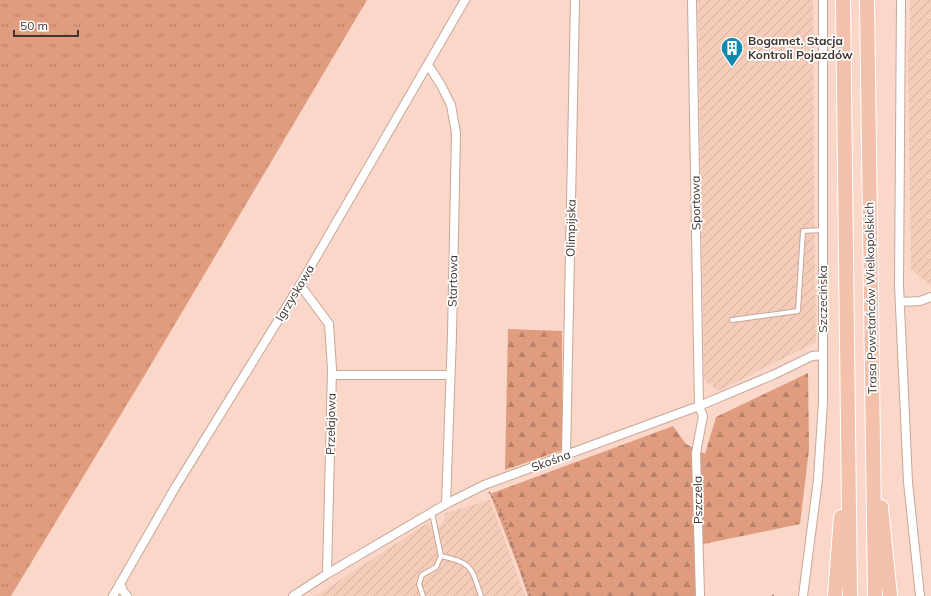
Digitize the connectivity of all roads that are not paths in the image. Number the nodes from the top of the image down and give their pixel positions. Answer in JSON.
{"nodes":[{"id":1,"x":466,"y":0,"type":"edge"},
{"id":2,"x":575,"y":0,"type":"edge"},
{"id":3,"x":692,"y":0,"type":"edge"},
{"id":4,"x":822,"y":0,"type":"edge"},
{"id":5,"x":843,"y":0,"type":"edge"},
{"id":6,"x":867,"y":0,"type":"edge"},
{"id":7,"x":901,"y":0,"type":"edge"},
{"id":8,"x":428,"y":65,"type":"junction"},
{"id":9,"x":823,"y":230,"type":"junction"},
{"id":10,"x":300,"y":285,"type":"junction"},
{"id":11,"x":931,"y":297,"type":"edge"},
{"id":12,"x":900,"y":302,"type":"junction"},
{"id":13,"x":732,"y":320,"type":"dead end"},
{"id":14,"x":823,"y":355,"type":"junction"},
{"id":15,"x":332,"y":375,"type":"junction"},
{"id":16,"x":450,"y":375,"type":"junction"},
{"id":17,"x":699,"y":406,"type":"junction"},
{"id":18,"x":848,"y":441,"type":"junction"},
{"id":19,"x":873,"y":441,"type":"junction"},
{"id":20,"x":566,"y":456,"type":"junction"},
{"id":21,"x":446,"y":504,"type":"junction"},
{"id":22,"x":432,"y":512,"type":"junction"},
{"id":23,"x":441,"y":556,"type":"junction"},
{"id":24,"x":328,"y":574,"type":"junction"},
{"id":25,"x":120,"y":583,"type":"junction"},
{"id":26,"x":113,"y":596,"type":"edge"},
{"id":27,"x":127,"y":596,"type":"edge"},
{"id":28,"x":293,"y":596,"type":"edge"},
{"id":29,"x":423,"y":596,"type":"edge"},
{"id":30,"x":481,"y":596,"type":"edge"},
{"id":31,"x":700,"y":596,"type":"edge"},
{"id":32,"x":804,"y":596,"type":"edge"},
{"id":33,"x":835,"y":596,"type":"edge"},
{"id":34,"x":850,"y":596,"type":"edge"},
{"id":35,"x":874,"y":596,"type":"edge"},
{"id":36,"x":890,"y":596,"type":"edge"},
{"id":37,"x":920,"y":596,"type":"edge"}],
"edges":[{"from":1,"to":8,"type":"street","name":"Igrzyskowa"},
{"from":2,"to":20,"type":"street","name":"Olimpijska"},
{"from":3,"to":17,"type":"street","name":"Sportowa"},
{"from":4,"to":9,"type":"street","name":"Szczecińska"},
{"from":5,"to":18,"type":"highway","name":"Trasa Powstańców Wielkopolskich"},
{"from":6,"to":19,"type":"highway","name":"Trasa Powstańców Wielkopolskich"},
{"from":7,"to":12,"type":"street"},
{"from":8,"to":10,"type":"street","name":"Igrzyskowa"},
{"from":8,"to":16,"type":"street","name":"Startowa"},
{"from":9,"to":13,"type":"lane"},
{"from":9,"to":14,"type":"street","name":"Szczecińska"},
{"from":10,"to":15,"type":"street","name":"Przełajowa"},
{"from":10,"to":25,"type":"street","name":"Igrzyskowa"},
{"from":11,"to":12,"type":"street"},
{"from":12,"to":37,"type":"street"},
{"from":14,"to":17,"type":"street","name":"Skośna"},
{"from":14,"to":32,"type":"street","name":"Szczecińska"},
{"from":15,"to":16,"type":"street"},
{"from":15,"to":24,"type":"street","name":"Przełajowa"},
{"from":16,"to":21,"type":"street","name":"Startowa"},
{"from":17,"to":20,"type":"street","name":"Skośna"},
{"from":17,"to":31,"type":"street","name":"Pszczela"},
{"from":18,"to":33,"type":"highway"},
{"from":18,"to":34,"type":"highway","name":"Trasa Powstańców Wielkopolskich"},
{"from":19,"to":35,"type":"highway","name":"Trasa Powstańców Wielkopolskich"},
{"from":19,"to":36,"type":"highway"},
{"from":20,"to":21,"type":"street","name":"Skośna"},
{"from":21,"to":22,"type":"street","name":"Skośna"},
{"from":22,"to":23,"type":"lane"},
{"from":22,"to":24,"type":"street","name":"Skośna"},
{"from":23,"to":29,"type":"lane"},
{"from":23,"to":30,"type":"lane"},
{"from":24,"to":28,"type":"street","name":"Skośna"},
{"from":25,"to":26,"type":"street","name":"Igrzyskowa"},
{"from":25,"to":27,"type":"street"}]}
